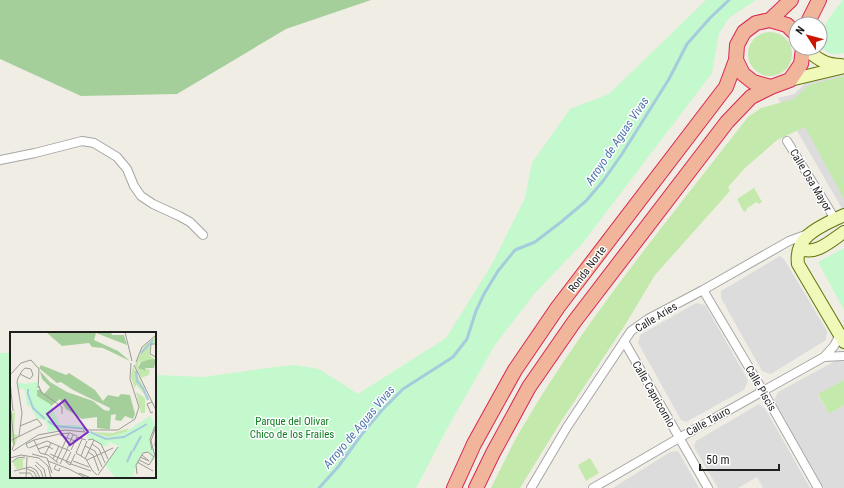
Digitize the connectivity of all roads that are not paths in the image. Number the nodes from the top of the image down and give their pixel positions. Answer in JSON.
{"nodes":[{"id":1,"x":791,"y":0,"type":"edge"},
{"id":2,"x":819,"y":0,"type":"edge"},
{"id":3,"x":811,"y":16,"type":"edge"},
{"id":4,"x":770,"y":20,"type":"junction"},
{"id":5,"x":788,"y":26,"type":"edge"},
{"id":6,"x":802,"y":56,"type":"edge"},
{"id":7,"x":814,"y":56,"type":"edge"},
{"id":8,"x":736,"y":60,"type":"junction"},
{"id":9,"x":844,"y":66,"type":"edge"},
{"id":10,"x":790,"y":80,"type":"junction"},
{"id":11,"x":771,"y":87,"type":"junction"},
{"id":12,"x":787,"y":141,"type":"dead end"},
{"id":13,"x":0,"y":160,"type":"edge"},
{"id":14,"x":839,"y":217,"type":"edge"},
{"id":15,"x":844,"y":232,"type":"edge"},
{"id":16,"x":809,"y":234,"type":"junction"},
{"id":17,"x":203,"y":235,"type":"dead end"},
{"id":18,"x":800,"y":248,"type":"junction"},
{"id":19,"x":703,"y":290,"type":"junction"},
{"id":20,"x":842,"y":338,"type":"edge"},
{"id":21,"x":624,"y":341,"type":"junction"},
{"id":22,"x":844,"y":356,"type":"edge"},
{"id":23,"x":824,"y":357,"type":"junction"},
{"id":24,"x":763,"y":390,"type":"junction"},
{"id":25,"x":679,"y":438,"type":"junction"},
{"id":26,"x":595,"y":487,"type":"edge"},
{"id":27,"x":454,"y":488,"type":"edge"},
{"id":28,"x":476,"y":488,"type":"edge"},
{"id":29,"x":531,"y":488,"type":"edge"},
{"id":30,"x":708,"y":488,"type":"edge"},
{"id":31,"x":818,"y":488,"type":"edge"}],
"edges":[{"from":1,"to":4,"type":"highway","name":"Ronda Norte"},
{"from":2,"to":3,"type":"highway"},
{"from":4,"to":5,"type":"highway"},
{"from":4,"to":8,"type":"highway","name":"Ronda Norte"},
{"from":6,"to":10,"type":"highway"},
{"from":7,"to":9,"type":"main road"},
{"from":8,"to":11,"type":"highway"},
{"from":8,"to":27,"type":"highway","name":"Ronda Norte"},
{"from":9,"to":10,"type":"main road"},
{"from":10,"to":11,"type":"highway","name":"Ronda Norte"},
{"from":11,"to":28,"type":"highway","name":"Ronda Norte"},
{"from":12,"to":14,"type":"street","name":"Calle Osa Mayor"},
{"from":13,"to":17,"type":"street"},
{"from":14,"to":16,"type":"main road","name":"Calle Aries"},
{"from":15,"to":18,"type":"main road"},
{"from":16,"to":18,"type":"main road"},
{"from":16,"to":19,"type":"street","name":"Calle Aries"},
{"from":18,"to":20,"type":"main road"},
{"from":19,"to":21,"type":"street","name":"Calle Aries"},
{"from":19,"to":24,"type":"street","name":"Calle Piscis"},
{"from":20,"to":23,"type":"street","name":"Calle Tauro"},
{"from":21,"to":25,"type":"street","name":"Calle Capricornio"},
{"from":21,"to":29,"type":"street","name":"Calle Aries"},
{"from":22,"to":23,"type":"street","name":"Calle Tauro"},
{"from":23,"to":24,"type":"street","name":"Calle Tauro"},
{"from":24,"to":25,"type":"street","name":"Calle Tauro"},
{"from":24,"to":31,"type":"street","name":"Calle Piscis"},
{"from":25,"to":26,"type":"street","name":"Calle Tauro"},
{"from":25,"to":30,"type":"street","name":"Calle Capricornio"}]}
